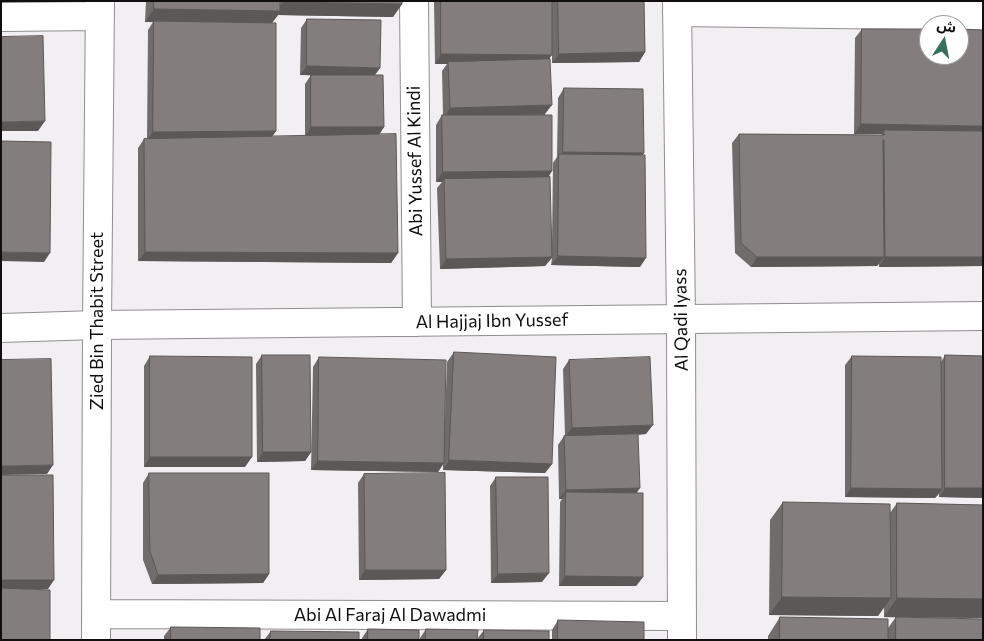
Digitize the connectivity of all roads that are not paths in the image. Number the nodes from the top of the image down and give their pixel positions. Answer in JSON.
{"nodes":[{"id":1,"x":414,"y":1,"type":"edge"},
{"id":2,"x":677,"y":6,"type":"edge"},
{"id":3,"x":100,"y":9,"type":"edge"},
{"id":4,"x":983,"y":16,"type":"edge"},
{"id":5,"x":1,"y":17,"type":"edge"},
{"id":6,"x":983,"y":316,"type":"edge"},
{"id":7,"x":681,"y":319,"type":"junction"},
{"id":8,"x":417,"y":322,"type":"junction"},
{"id":9,"x":96,"y":325,"type":"junction"},
{"id":10,"x":1,"y":328,"type":"edge"},
{"id":11,"x":97,"y":627,"type":"edge"},
{"id":12,"x":682,"y":628,"type":"edge"}],
"edges":[{"from":1,"to":8,"type":"street","name":"Abi Yussef Al Kindi"},
{"from":2,"to":4,"type":"street"},
{"from":2,"to":7,"type":"street","name":"Al Qadi Iyass"},
{"from":3,"to":5,"type":"street"},
{"from":3,"to":9,"type":"street","name":"Zied Bin Thabit Street"},
{"from":6,"to":7,"type":"street","name":"Al Hajjaj Ibn Yussef"},
{"from":7,"to":8,"type":"street","name":"Al Hajjaj Ibn Yussef"},
{"from":7,"to":12,"type":"street","name":"Al Qadi Iyass"},
{"from":8,"to":9,"type":"street","name":"Al Hajjaj Ibn Yussef"},
{"from":9,"to":10,"type":"street","name":"Al Hajjaj Ibn Yussef"},
{"from":9,"to":11,"type":"street","name":"Zied Bin Thabit Street"},
{"from":11,"to":12,"type":"street","name":"Abi Al Faraj Al Dawadmi"}]}
